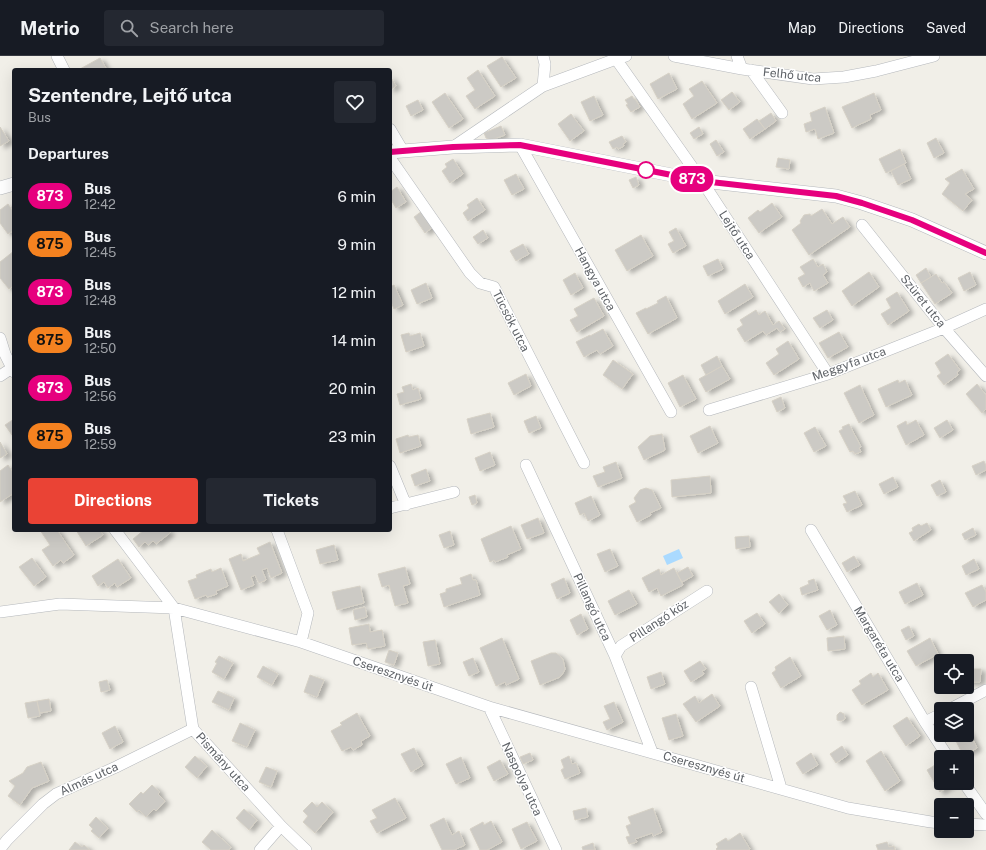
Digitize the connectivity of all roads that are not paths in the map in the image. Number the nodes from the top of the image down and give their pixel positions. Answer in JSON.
{"nodes":[{"id":1,"x":57,"y":56,"type":"edge"},
{"id":2,"x":543,"y":56,"type":"edge"},
{"id":3,"x":674,"y":56,"type":"edge"},
{"id":4,"x":737,"y":56,"type":"edge"},
{"id":5,"x":934,"y":56,"type":"edge"},
{"id":6,"x":621,"y":57,"type":"edge"},
{"id":7,"x":63,"y":68,"type":"edge"},
{"id":8,"x":747,"y":70,"type":"junction"},
{"id":9,"x":543,"y":86,"type":"junction"},
{"id":10,"x":782,"y":113,"type":"dead end"},
{"id":11,"x":392,"y":137,"type":"edge"},
{"id":12,"x":520,"y":145,"type":"junction"},
{"id":13,"x":453,"y":147,"type":"junction"},
{"id":14,"x":396,"y":152,"type":"edge"},
{"id":15,"x":392,"y":161,"type":"edge"},
{"id":16,"x":702,"y":181,"type":"junction"},
{"id":17,"x":12,"y":185,"type":"edge"},
{"id":18,"x":0,"y":188,"type":"edge"},
{"id":19,"x":862,"y":225,"type":"dead end"},
{"id":20,"x":986,"y":254,"type":"edge"},
{"id":21,"x":986,"y":309,"type":"edge"},
{"id":22,"x":944,"y":328,"type":"junction"},
{"id":23,"x":0,"y":338,"type":"edge"},
{"id":24,"x":12,"y":368,"type":"edge"},
{"id":25,"x":12,"y":370,"type":"edge"},
{"id":26,"x":828,"y":374,"type":"junction"},
{"id":27,"x":0,"y":376,"type":"edge"},
{"id":28,"x":986,"y":376,"type":"edge"},
{"id":29,"x":710,"y":410,"type":"dead end"},
{"id":30,"x":670,"y":412,"type":"dead end"},
{"id":31,"x":584,"y":464,"type":"dead end"},
{"id":32,"x":526,"y":466,"type":"dead end"},
{"id":33,"x":392,"y":471,"type":"edge"},
{"id":34,"x":454,"y":492,"type":"dead end"},
{"id":35,"x":406,"y":505,"type":"junction"},
{"id":36,"x":392,"y":508,"type":"edge"},
{"id":37,"x":811,"y":530,"type":"dead end"},
{"id":38,"x":117,"y":532,"type":"edge"},
{"id":39,"x":281,"y":532,"type":"edge"},
{"id":40,"x":707,"y":591,"type":"dead end"},
{"id":41,"x":174,"y":608,"type":"junction"},
{"id":42,"x":0,"y":612,"type":"edge"},
{"id":43,"x":301,"y":642,"type":"junction"},
{"id":44,"x":615,"y":656,"type":"junction"},
{"id":45,"x":751,"y":687,"type":"dead end"},
{"id":46,"x":986,"y":690,"type":"edge"},
{"id":47,"x":963,"y":702,"type":"edge"},
{"id":48,"x":489,"y":707,"type":"junction"},
{"id":49,"x":934,"y":718,"type":"edge"},
{"id":50,"x":925,"y":722,"type":"junction"},
{"id":51,"x":193,"y":729,"type":"junction"},
{"id":52,"x":943,"y":750,"type":"edge"},
{"id":53,"x":652,"y":752,"type":"junction"},
{"id":54,"x":781,"y":788,"type":"junction"},
{"id":55,"x":969,"y":790,"type":"edge"},
{"id":56,"x":986,"y":814,"type":"edge"},
{"id":57,"x":934,"y":822,"type":"edge"},
{"id":58,"x":974,"y":824,"type":"edge"},
{"id":59,"x":986,"y":824,"type":"edge"},
{"id":60,"x":281,"y":826,"type":"junction"},
{"id":61,"x":0,"y":849,"type":"edge"},
{"id":62,"x":260,"y":850,"type":"edge"},
{"id":63,"x":306,"y":850,"type":"edge"},
{"id":64,"x":556,"y":850,"type":"edge"}],
"edges":[{"from":1,"to":7,"type":"street"},
{"from":2,"to":9,"type":"street"},
{"from":3,"to":8,"type":"street","name":"Felhő utca"},
{"from":4,"to":8,"type":"street"},
{"from":5,"to":8,"type":"street","name":"Felhő utca"},
{"from":6,"to":9,"type":"street"},
{"from":6,"to":16,"type":"street","name":"Lejtő utca"},
{"from":8,"to":10,"type":"street"},
{"from":9,"to":13,"type":"street"},
{"from":11,"to":14,"type":"street"},
{"from":12,"to":13,"type":"street"},
{"from":12,"to":16,"type":"street"},
{"from":12,"to":30,"type":"street","name":"Hangya utca"},
{"from":13,"to":14,"type":"street"},
{"from":15,"to":31,"type":"street","name":"Tücsök utca"},
{"from":16,"to":20,"type":"street"},
{"from":16,"to":26,"type":"street","name":"Lejtő utca"},
{"from":17,"to":18,"type":"street"},
{"from":19,"to":22,"type":"street","name":"Szüret utca"},
{"from":21,"to":22,"type":"street","name":"Meggyfa utca"},
{"from":22,"to":26,"type":"street","name":"Meggyfa utca"},
{"from":22,"to":28,"type":"street","name":"Szüret utca"},
{"from":23,"to":24,"type":"street"},
{"from":25,"to":27,"type":"street"},
{"from":26,"to":29,"type":"street","name":"Meggyfa utca"},
{"from":32,"to":44,"type":"street","name":"Pillangó utca"},
{"from":33,"to":35,"type":"street"},
{"from":34,"to":35,"type":"street"},
{"from":35,"to":36,"type":"street"},
{"from":37,"to":50,"type":"street","name":"Margaréta utca"},
{"from":38,"to":41,"type":"street"},
{"from":39,"to":43,"type":"street"},
{"from":40,"to":44,"type":"street","name":"Pillangó köz"},
{"from":41,"to":42,"type":"street","name":"Cseresznyés út"},
{"from":41,"to":43,"type":"street","name":"Cseresznyés út"},
{"from":41,"to":51,"type":"street","name":"Pismány utca"},
{"from":43,"to":48,"type":"street","name":"Cseresznyés út"},
{"from":44,"to":53,"type":"street","name":"Pillangó utca"},
{"from":45,"to":54,"type":"street"},
{"from":46,"to":47,"type":"street"},
{"from":48,"to":53,"type":"street","name":"Cseresznyés út"},
{"from":48,"to":64,"type":"street","name":"Naspolya utca"},
{"from":49,"to":50,"type":"street"},
{"from":50,"to":52,"type":"street","name":"Margaréta utca"},
{"from":51,"to":60,"type":"street","name":"Pismány utca"},
{"from":51,"to":61,"type":"street","name":"Almás utca"},
{"from":53,"to":54,"type":"street","name":"Cseresznyés út"},
{"from":54,"to":57,"type":"street","name":"Cseresznyés út"},
{"from":55,"to":56,"type":"street"},
{"from":58,"to":59,"type":"street"},
{"from":60,"to":62,"type":"street"},
{"from":60,"to":63,"type":"street","name":"Pismány utca"}]}
